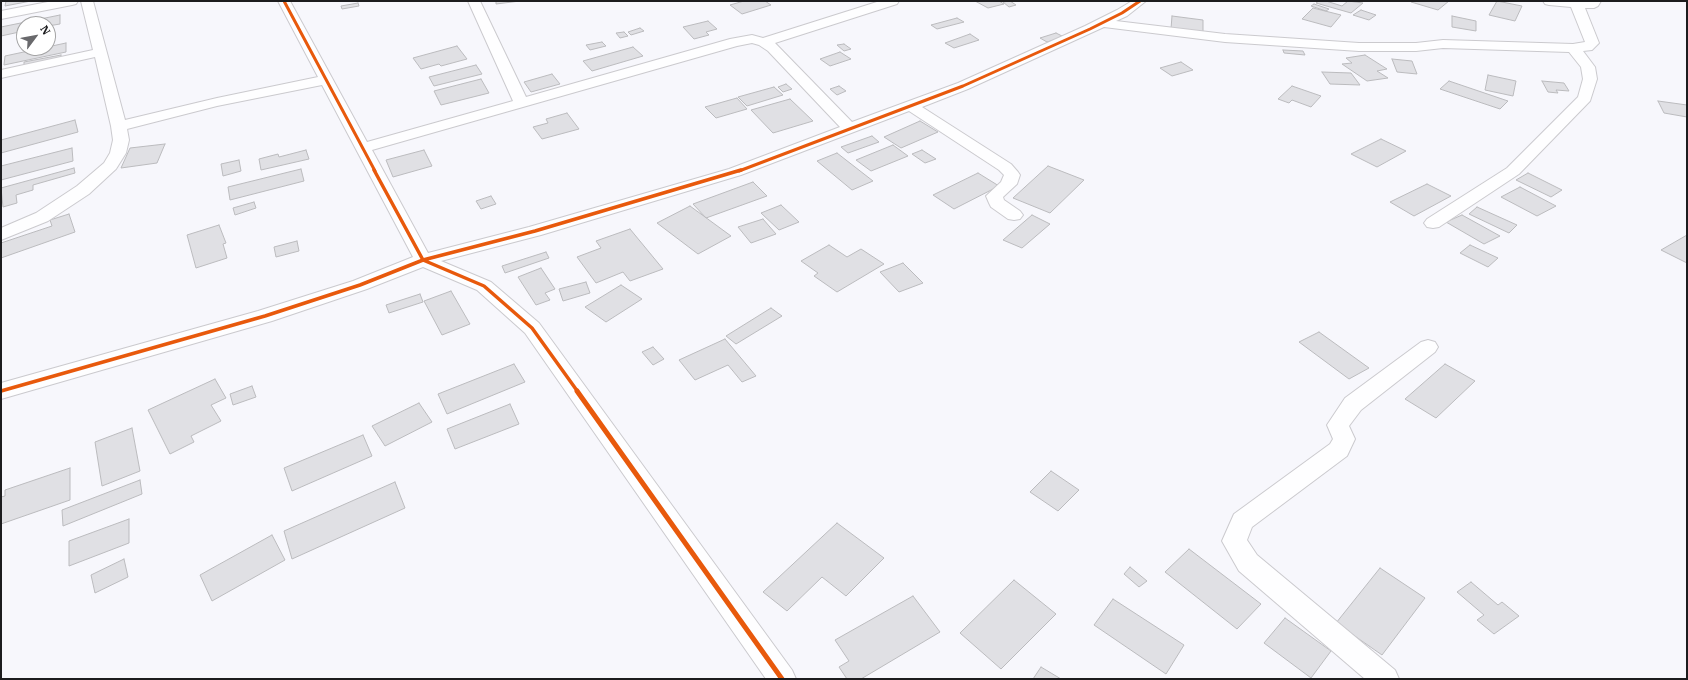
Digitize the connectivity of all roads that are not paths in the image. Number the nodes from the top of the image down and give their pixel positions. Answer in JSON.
{"nodes":[{"id":1,"x":72,"y":1,"type":"edge"},
{"id":2,"x":87,"y":1,"type":"edge"},
{"id":3,"x":284,"y":1,"type":"edge"},
{"id":4,"x":474,"y":1,"type":"edge"},
{"id":5,"x":893,"y":1,"type":"edge"},
{"id":6,"x":1139,"y":1,"type":"edge"},
{"id":7,"x":1549,"y":1,"type":"edge"},
{"id":8,"x":1595,"y":1,"type":"edge"},
{"id":9,"x":1577,"y":5,"type":"junction"},
{"id":10,"x":1,"y":15,"type":"edge"},
{"id":11,"x":1101,"y":23,"type":"junction"},
{"id":12,"x":764,"y":42,"type":"junction"},
{"id":13,"x":1573,"y":48,"type":"junction"},
{"id":14,"x":100,"y":52,"type":"junction"},
{"id":15,"x":1,"y":74,"type":"edge"},
{"id":16,"x":326,"y":80,"type":"junction"},
{"id":17,"x":522,"y":103,"type":"junction"},
{"id":18,"x":911,"y":106,"type":"junction"},
{"id":19,"x":119,"y":126,"type":"junction"},
{"id":20,"x":850,"y":129,"type":"junction"},
{"id":21,"x":363,"y":148,"type":"junction"},
{"id":22,"x":1014,"y":215,"type":"dead end"},
{"id":23,"x":1433,"y":223,"type":"dead end"},
{"id":24,"x":1,"y":235,"type":"edge"},
{"id":25,"x":423,"y":260,"type":"junction"},
{"id":26,"x":1428,"y":347,"type":"dead end"},
{"id":27,"x":1,"y":391,"type":"edge"},
{"id":28,"x":782,"y":679,"type":"edge"},
{"id":29,"x":1385,"y":679,"type":"edge"}],
"edges":[{"from":1,"to":10,"type":"street"},
{"from":2,"to":14,"type":"street"},
{"from":3,"to":16,"type":"street"},
{"from":4,"to":17,"type":"street"},
{"from":5,"to":12,"type":"street"},
{"from":6,"to":11,"type":"street"},
{"from":7,"to":9,"type":"street"},
{"from":8,"to":9,"type":"street"},
{"from":9,"to":13,"type":"street"},
{"from":11,"to":13,"type":"street"},
{"from":11,"to":18,"type":"street"},
{"from":12,"to":17,"type":"street"},
{"from":12,"to":20,"type":"street"},
{"from":13,"to":23,"type":"street"},
{"from":14,"to":15,"type":"street"},
{"from":14,"to":19,"type":"street"},
{"from":16,"to":19,"type":"street"},
{"from":16,"to":21,"type":"street"},
{"from":17,"to":21,"type":"street"},
{"from":18,"to":20,"type":"street"},
{"from":18,"to":22,"type":"street"},
{"from":19,"to":24,"type":"street"},
{"from":20,"to":25,"type":"street"},
{"from":21,"to":25,"type":"street"},
{"from":25,"to":27,"type":"street"},
{"from":25,"to":28,"type":"street"},
{"from":26,"to":29,"type":"street"}]}
